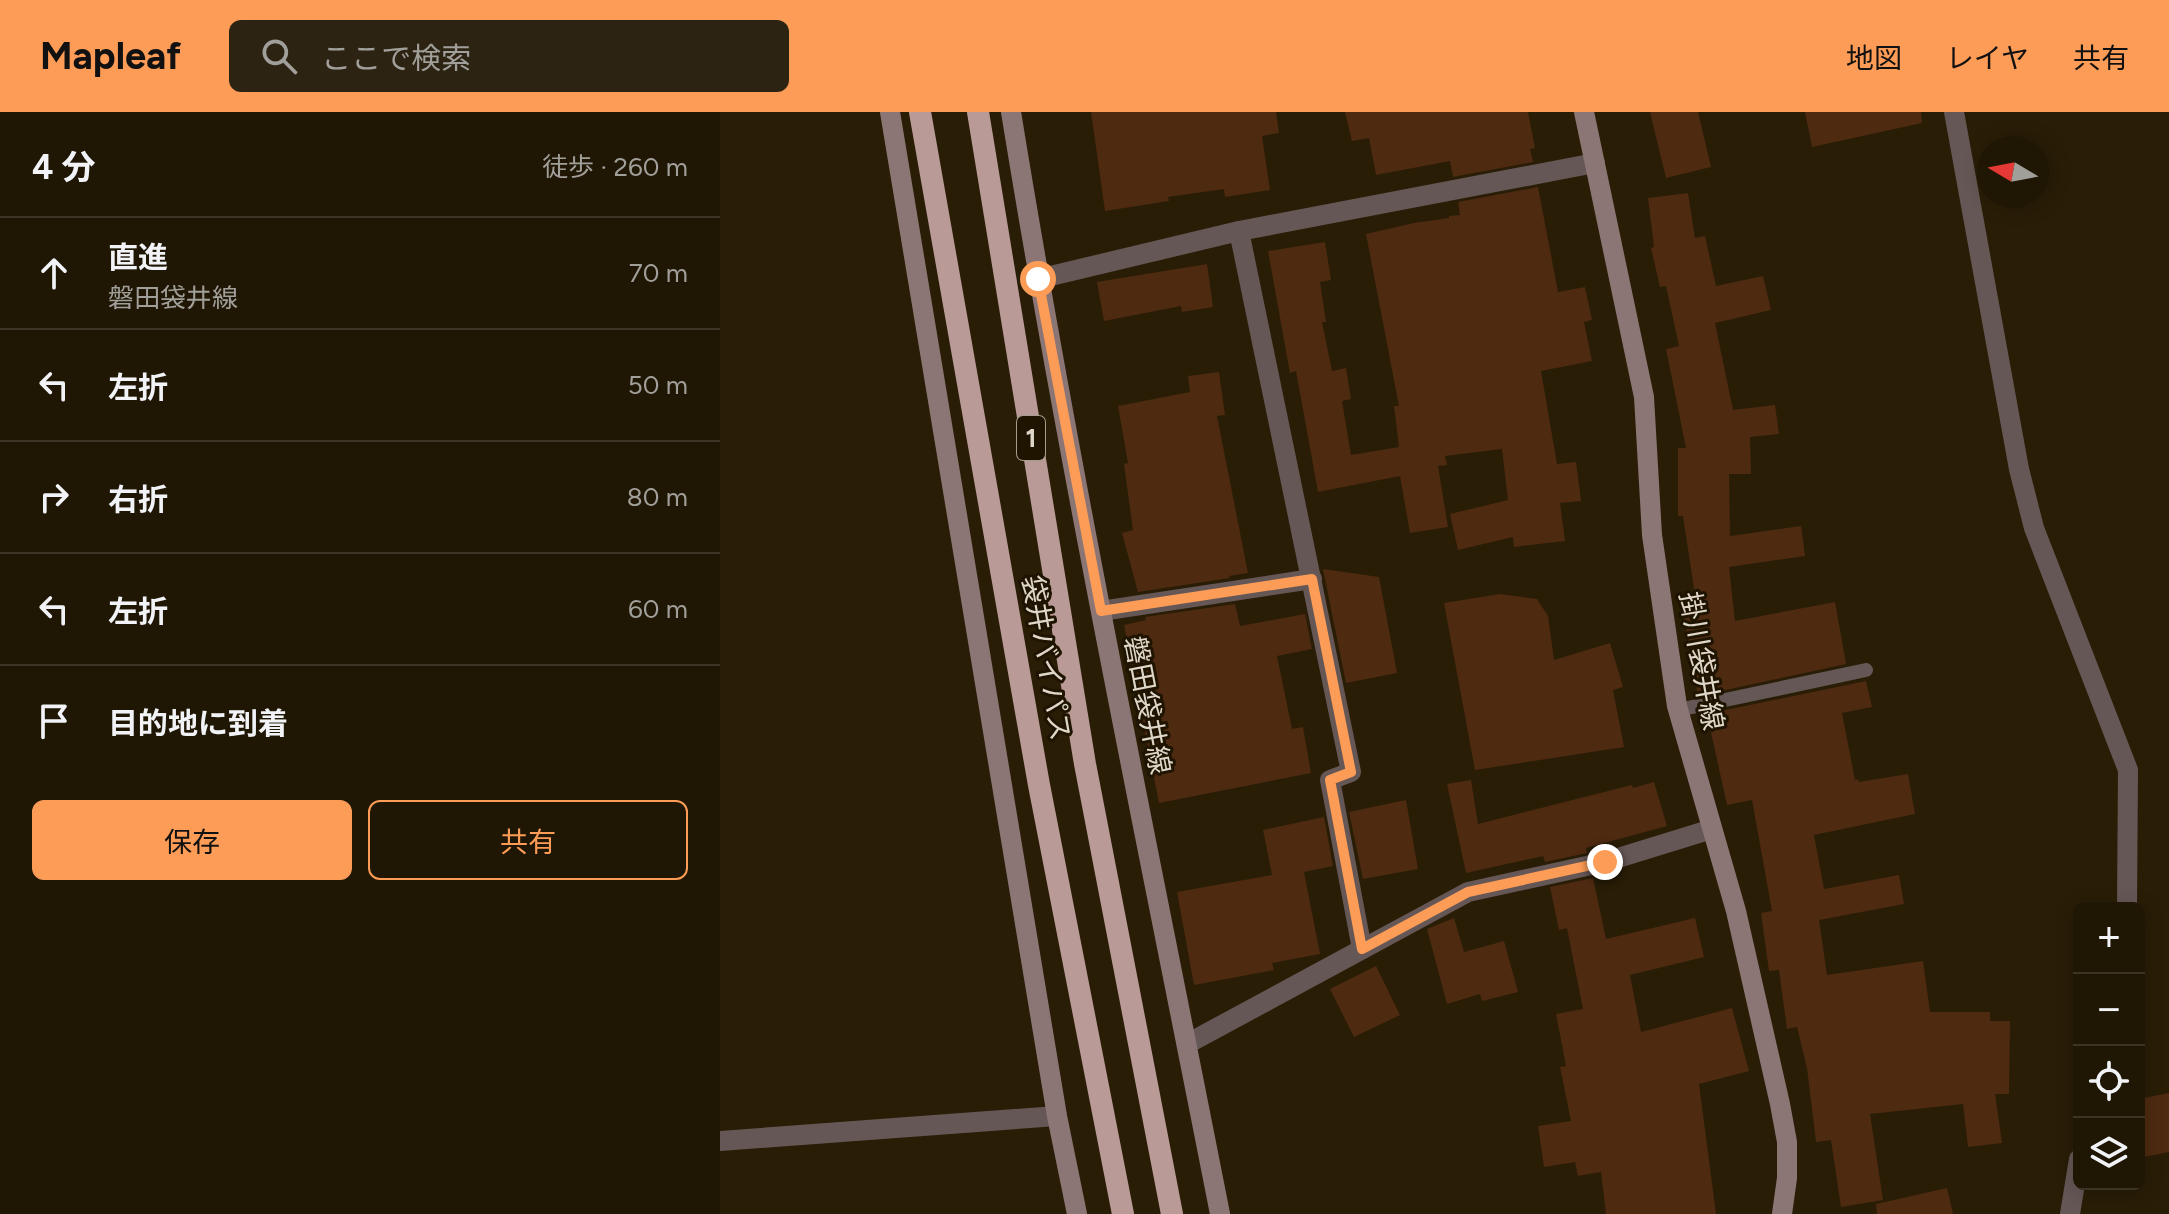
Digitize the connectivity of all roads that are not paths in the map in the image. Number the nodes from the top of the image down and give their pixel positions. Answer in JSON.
{"nodes":[{"id":1,"x":890,"y":112,"type":"edge"},
{"id":2,"x":920,"y":112,"type":"edge"},
{"id":3,"x":978,"y":112,"type":"edge"},
{"id":4,"x":1011,"y":112,"type":"edge"},
{"id":5,"x":1584,"y":112,"type":"edge"},
{"id":6,"x":1954,"y":112,"type":"edge"},
{"id":7,"x":1595,"y":163,"type":"junction"},
{"id":8,"x":1239,"y":231,"type":"junction"},
{"id":9,"x":1038,"y":279,"type":"junction"},
{"id":10,"x":1312,"y":579,"type":"junction"},
{"id":11,"x":1101,"y":611,"type":"junction"},
{"id":12,"x":1866,"y":670,"type":"dead end"},
{"id":13,"x":1678,"y":710,"type":"junction"},
{"id":14,"x":1712,"y":829,"type":"junction"},
{"id":15,"x":2127,"y":902,"type":"edge"},
{"id":16,"x":1362,"y":949,"type":"junction"},
{"id":17,"x":1187,"y":1044,"type":"junction"},
{"id":18,"x":1057,"y":1116,"type":"junction"},
{"id":19,"x":720,"y":1141,"type":"edge"},
{"id":20,"x":2074,"y":1190,"type":"edge"},
{"id":21,"x":1077,"y":1214,"type":"edge"},
{"id":22,"x":1123,"y":1214,"type":"edge"},
{"id":23,"x":1172,"y":1214,"type":"edge"},
{"id":24,"x":1220,"y":1214,"type":"edge"},
{"id":25,"x":1782,"y":1214,"type":"edge"},
{"id":26,"x":2070,"y":1214,"type":"edge"}],
"edges":[{"from":1,"to":18,"type":"main road"},
{"from":2,"to":22,"type":"highway","name":"袋井バイパス","number":"1"},
{"from":3,"to":23,"type":"highway","name":"袋井バイパス","number":"1"},
{"from":4,"to":9,"type":"main road","name":"磐田袋井線"},
{"from":5,"to":7,"type":"main road","name":"掛川袋井線"},
{"from":6,"to":15,"type":"street"},
{"from":7,"to":8,"type":"street"},
{"from":7,"to":13,"type":"main road","name":"掛川袋井線"},
{"from":8,"to":9,"type":"street"},
{"from":8,"to":10,"type":"street"},
{"from":9,"to":11,"type":"main road","name":"磐田袋井線"},
{"from":10,"to":11,"type":"street"},
{"from":10,"to":16,"type":"street"},
{"from":11,"to":17,"type":"main road","name":"磐田袋井線"},
{"from":12,"to":13,"type":"lane"},
{"from":13,"to":14,"type":"main road","name":"掛川袋井線"},
{"from":14,"to":16,"type":"street"},
{"from":14,"to":25,"type":"main road","name":"掛川袋井線"},
{"from":16,"to":17,"type":"street"},
{"from":17,"to":24,"type":"main road","name":"磐田袋井線"},
{"from":18,"to":19,"type":"street"},
{"from":18,"to":21,"type":"main road"},
{"from":20,"to":26,"type":"street"}]}
